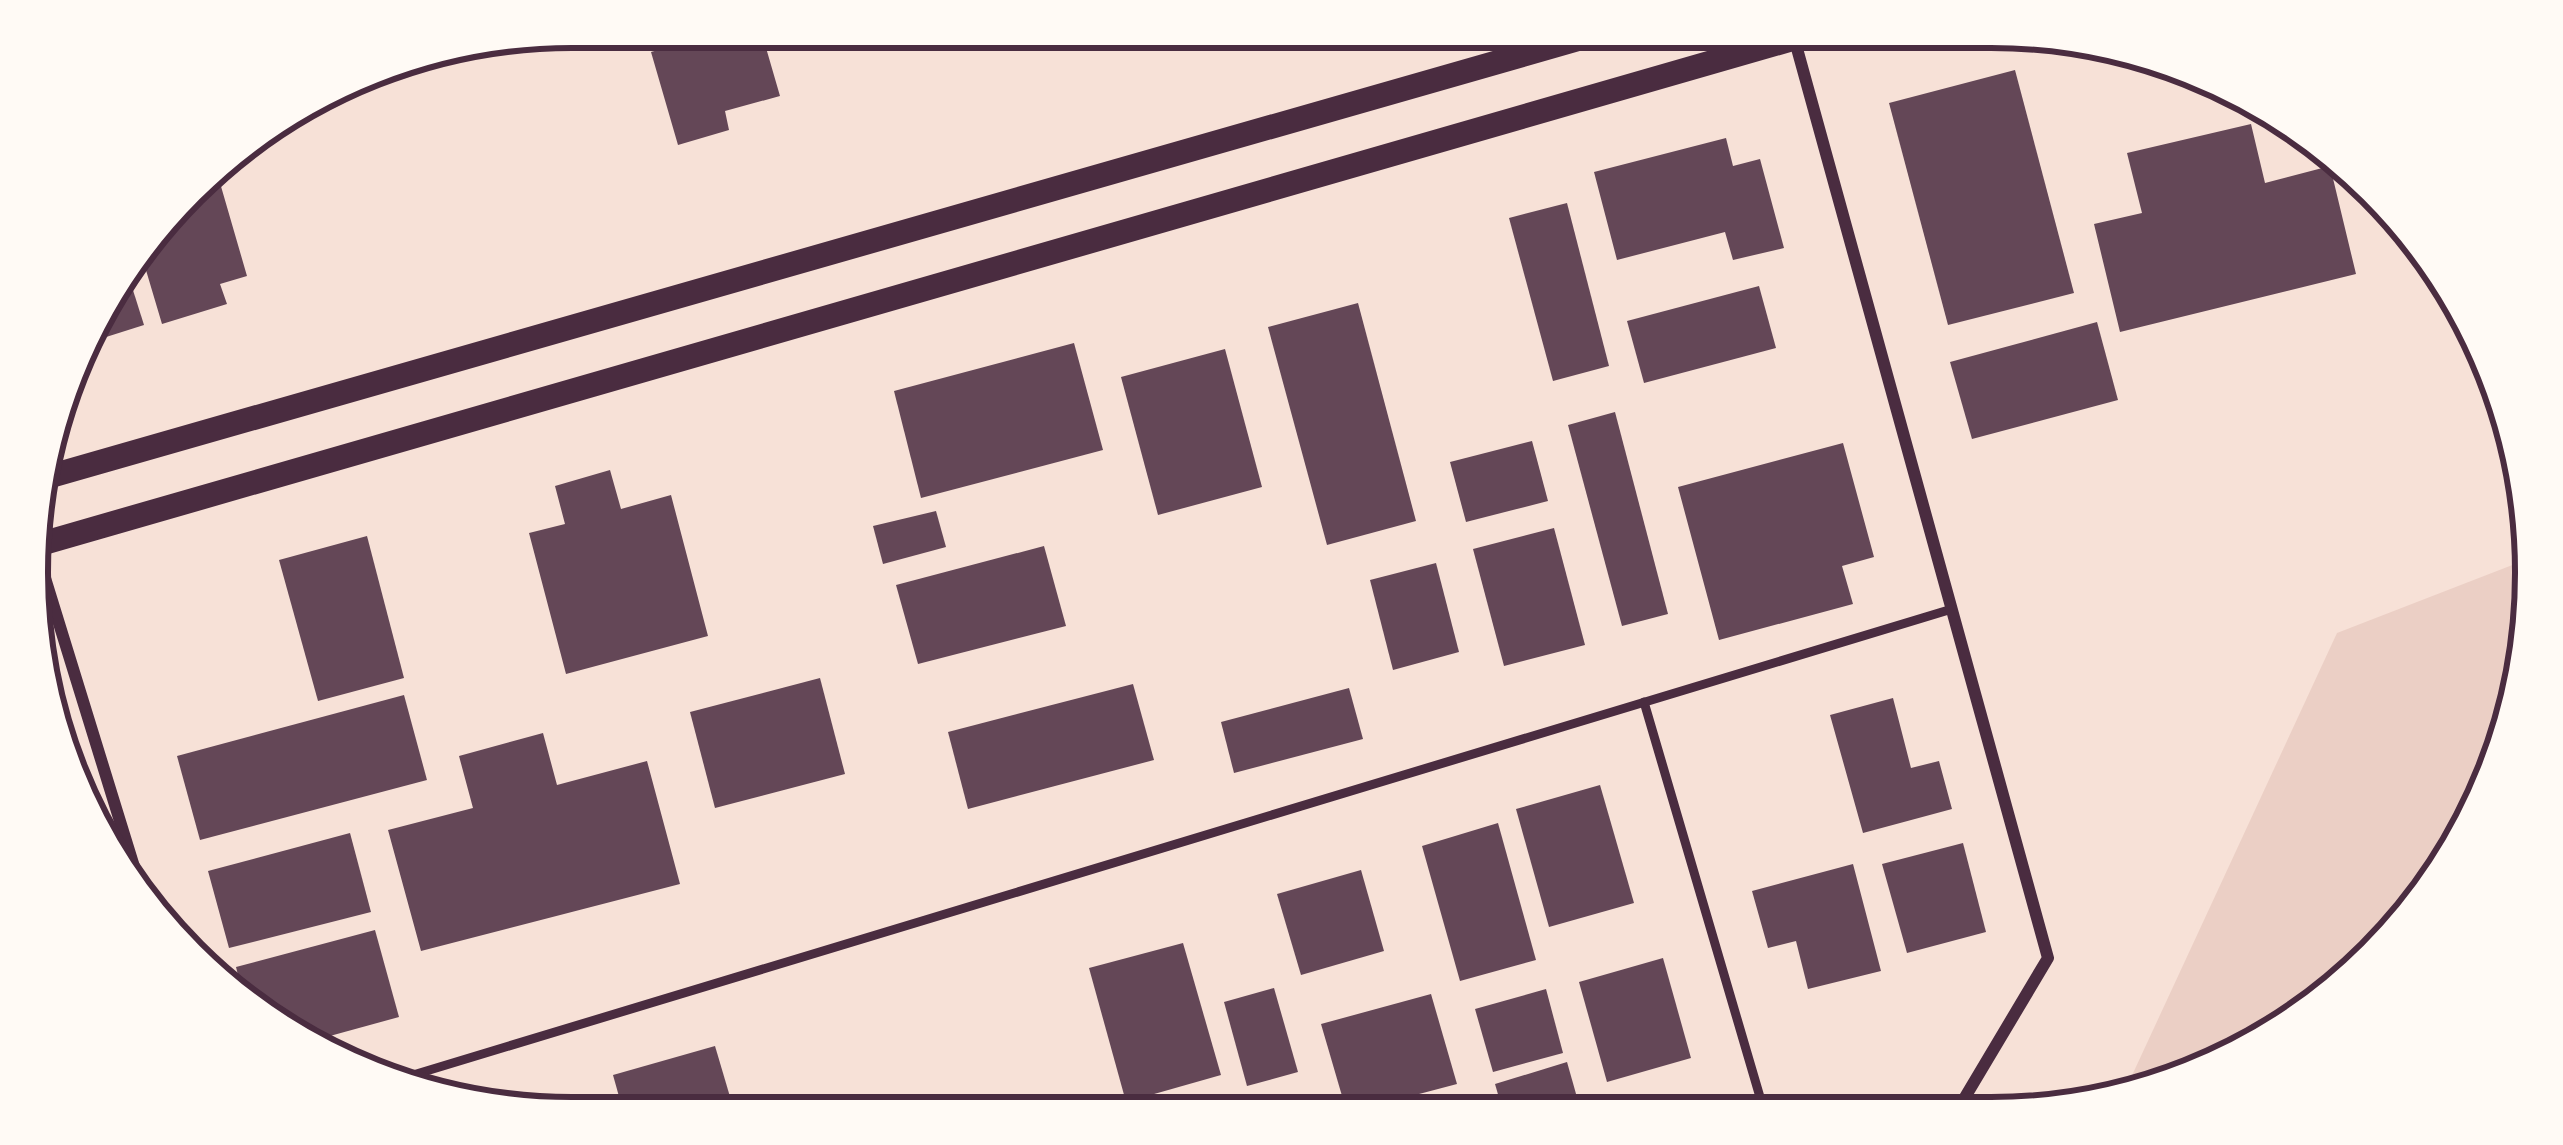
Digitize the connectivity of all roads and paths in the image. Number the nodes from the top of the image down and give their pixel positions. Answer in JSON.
{"nodes":[{"id":1,"x":1547,"y":48,"type":"edge"},
{"id":2,"x":1742,"y":48,"type":"edge"},
{"id":3,"x":1797,"y":48,"type":"edge"},
{"id":4,"x":57,"y":475,"type":"edge"},
{"id":5,"x":49,"y":546,"type":"edge"},
{"id":6,"x":48,"y":583,"type":"edge"},
{"id":7,"x":1952,"y":609,"type":"junction"},
{"id":8,"x":1644,"y":702,"type":"junction"},
{"id":9,"x":131,"y":856,"type":"edge"},
{"id":10,"x":418,"y":1073,"type":"edge"},
{"id":11,"x":1760,"y":1097,"type":"edge"},
{"id":12,"x":1965,"y":1097,"type":"edge"}],
"edges":[{"from":1,"to":4,"type":"main road"},
{"from":2,"to":5,"type":"main road"},
{"from":3,"to":7,"type":"street"},
{"from":6,"to":9,"type":"street"},
{"from":7,"to":8,"type":"lane"},
{"from":7,"to":12,"type":"street"},
{"from":8,"to":10,"type":"lane"},
{"from":8,"to":11,"type":"lane"}]}
